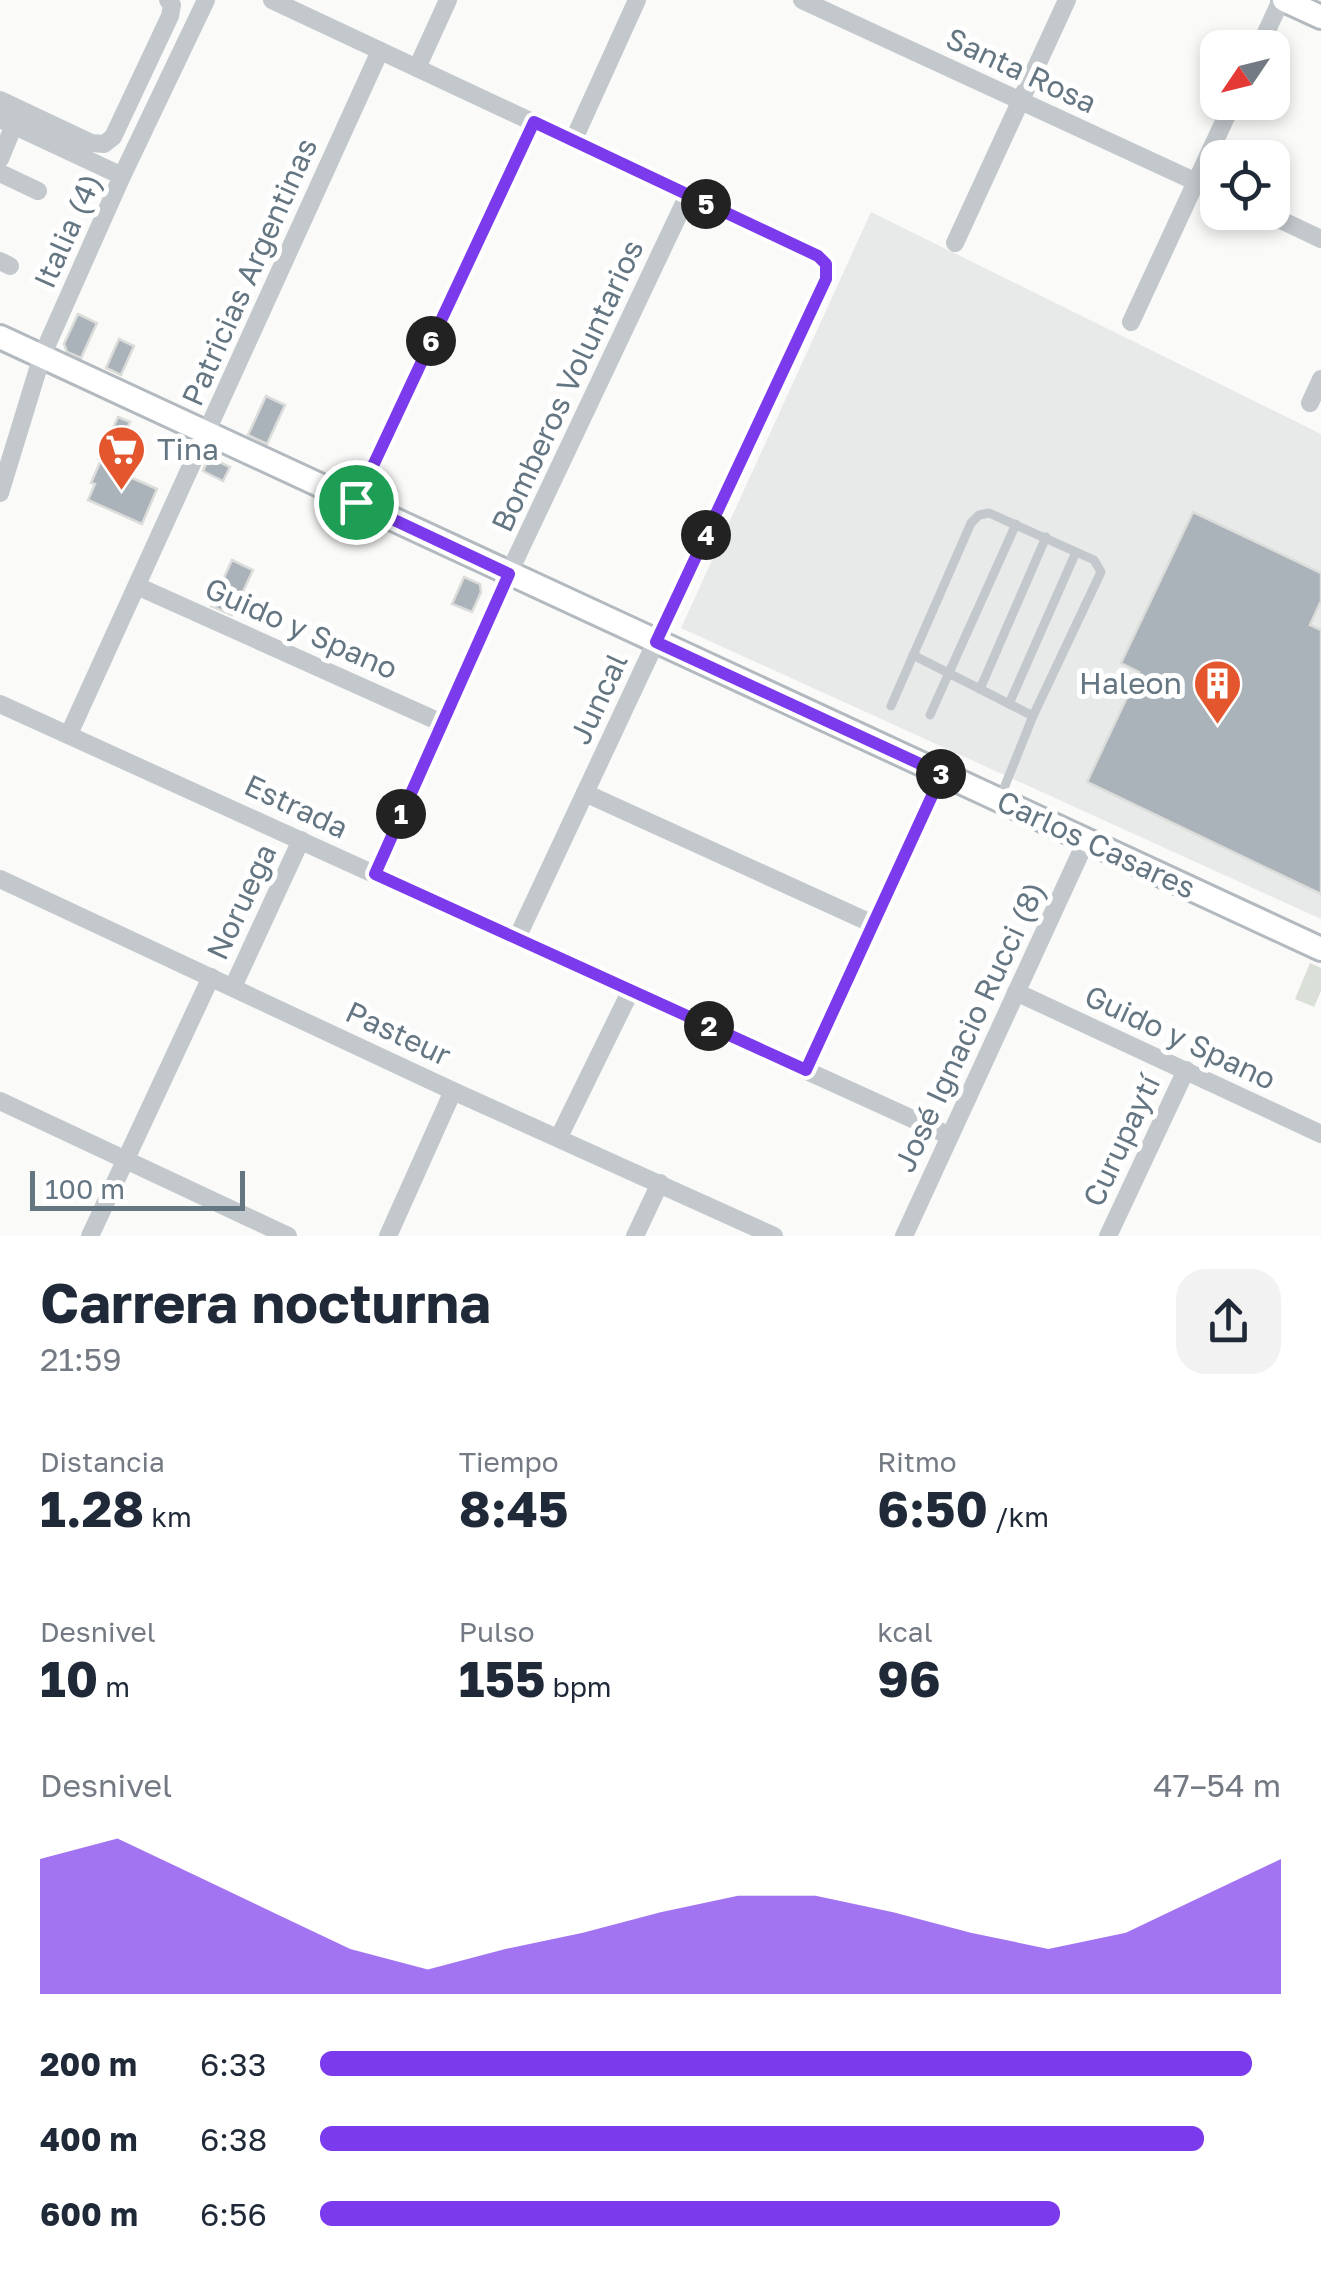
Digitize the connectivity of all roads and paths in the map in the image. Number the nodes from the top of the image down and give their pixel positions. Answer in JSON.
{"nodes":[{"id":1,"x":168,"y":0,"type":"edge"},
{"id":2,"x":206,"y":0,"type":"edge"},
{"id":3,"x":272,"y":0,"type":"edge"},
{"id":4,"x":448,"y":0,"type":"edge"},
{"id":5,"x":637,"y":0,"type":"edge"},
{"id":6,"x":802,"y":0,"type":"edge"},
{"id":7,"x":1067,"y":0,"type":"edge"},
{"id":8,"x":1282,"y":0,"type":"edge"},
{"id":9,"x":1321,"y":16,"type":"edge"},
{"id":10,"x":1268,"y":30,"type":"edge"},
{"id":11,"x":380,"y":50,"type":"junction"},
{"id":12,"x":417,"y":68,"type":"junction"},
{"id":13,"x":0,"y":100,"type":"edge"},
{"id":14,"x":1021,"y":102,"type":"junction"},
{"id":15,"x":1225,"y":120,"type":"edge"},
{"id":16,"x":7,"y":122,"type":"edge"},
{"id":17,"x":534,"y":122,"type":"junction"},
{"id":18,"x":573,"y":141,"type":"junction"},
{"id":19,"x":0,"y":159,"type":"edge"},
{"id":20,"x":0,"y":173,"type":"edge"},
{"id":21,"x":122,"y":176,"type":"junction"},
{"id":22,"x":1196,"y":182,"type":"junction"},
{"id":23,"x":1200,"y":184,"type":"edge"},
{"id":24,"x":38,"y":191,"type":"dead end"},
{"id":25,"x":688,"y":195,"type":"junction"},
{"id":26,"x":1290,"y":224,"type":"edge"},
{"id":27,"x":1321,"y":238,"type":"edge"},
{"id":28,"x":955,"y":243,"type":"dead end"},
{"id":29,"x":1131,"y":322,"type":"dead end"},
{"id":30,"x":0,"y":337,"type":"edge"},
{"id":31,"x":42,"y":356,"type":"junction"},
{"id":32,"x":1321,"y":380,"type":"edge"},
{"id":33,"x":1310,"y":403,"type":"dead end"},
{"id":34,"x":207,"y":433,"type":"junction"},
{"id":35,"x":0,"y":492,"type":"edge"},
{"id":36,"x":356,"y":502,"type":"junction"},
{"id":37,"x":1016,"y":524,"type":"junction"},
{"id":38,"x":1046,"y":538,"type":"junction"},
{"id":39,"x":1076,"y":552,"type":"junction"},
{"id":40,"x":509,"y":574,"type":"junction"},
{"id":41,"x":137,"y":586,"type":"junction"},
{"id":42,"x":656,"y":642,"type":"junction"},
{"id":43,"x":913,"y":655,"type":"junction"},
{"id":44,"x":948,"y":673,"type":"junction"},
{"id":45,"x":980,"y":689,"type":"junction"},
{"id":46,"x":0,"y":704,"type":"edge"},
{"id":47,"x":1009,"y":704,"type":"junction"},
{"id":48,"x":891,"y":706,"type":"dead end"},
{"id":49,"x":930,"y":715,"type":"dead end"},
{"id":50,"x":1034,"y":716,"type":"junction"},
{"id":51,"x":442,"y":723,"type":"junction"},
{"id":52,"x":69,"y":734,"type":"junction"},
{"id":53,"x":942,"y":774,"type":"junction"},
{"id":54,"x":585,"y":793,"type":"junction"},
{"id":55,"x":999,"y":801,"type":"junction"},
{"id":56,"x":301,"y":840,"type":"junction"},
{"id":57,"x":1086,"y":842,"type":"junction"},
{"id":58,"x":375,"y":874,"type":"junction"},
{"id":59,"x":0,"y":879,"type":"edge"},
{"id":60,"x":873,"y":924,"type":"junction"},
{"id":61,"x":517,"y":938,"type":"junction"},
{"id":62,"x":1321,"y":949,"type":"edge"},
{"id":63,"x":211,"y":977,"type":"junction"},
{"id":64,"x":233,"y":987,"type":"junction"},
{"id":65,"x":630,"y":990,"type":"junction"},
{"id":66,"x":1016,"y":992,"type":"junction"},
{"id":67,"x":806,"y":1070,"type":"junction"},
{"id":68,"x":1186,"y":1070,"type":"junction"},
{"id":69,"x":453,"y":1091,"type":"junction"},
{"id":70,"x":0,"y":1100,"type":"edge"},
{"id":71,"x":1321,"y":1134,"type":"edge"},
{"id":72,"x":950,"y":1136,"type":"junction"},
{"id":73,"x":558,"y":1137,"type":"junction"},
{"id":74,"x":126,"y":1160,"type":"junction"},
{"id":75,"x":660,"y":1184,"type":"junction"},
{"id":76,"x":90,"y":1236,"type":"edge"},
{"id":77,"x":288,"y":1236,"type":"edge"},
{"id":78,"x":388,"y":1236,"type":"edge"},
{"id":79,"x":635,"y":1236,"type":"edge"},
{"id":80,"x":774,"y":1236,"type":"edge"},
{"id":81,"x":904,"y":1236,"type":"edge"},
{"id":82,"x":1108,"y":1236,"type":"edge"}],
"edges":[{"from":1,"to":13,"type":"street"},
{"from":2,"to":21,"type":"street","name":"Italia (4)"},
{"from":3,"to":11,"type":"street"},
{"from":4,"to":12,"type":"street"},
{"from":5,"to":18,"type":"street"},
{"from":6,"to":14,"type":"street","name":"Santa Rosa"},
{"from":7,"to":14,"type":"street"},
{"from":8,"to":9,"type":"street"},
{"from":8,"to":10,"type":"street"},
{"from":11,"to":12,"type":"street"},
{"from":11,"to":34,"type":"street","name":"Patricias Argentinas"},
{"from":12,"to":17,"type":"street"},
{"from":14,"to":22,"type":"street","name":"Santa Rosa"},
{"from":14,"to":28,"type":"street"},
{"from":15,"to":22,"type":"street"},
{"from":16,"to":19,"type":"street"},
{"from":16,"to":21,"type":"street"},
{"from":17,"to":18,"type":"street"},
{"from":17,"to":36,"type":"street"},
{"from":18,"to":25,"type":"street"},
{"from":20,"to":24,"type":"street"},
{"from":21,"to":31,"type":"street","name":"Italia (4)"},
{"from":22,"to":23,"type":"street","name":"Santa Rosa"},
{"from":22,"to":29,"type":"street"},
{"from":25,"to":40,"type":"street","name":"Bomberos Voluntarios"},
{"from":25,"to":42,"type":"street","name":"Juncal"},
{"from":26,"to":27,"type":"street"},
{"from":30,"to":31,"type":"street","name":"Carlos Casares"},
{"from":31,"to":34,"type":"street","name":"Carlos Casares"},
{"from":31,"to":35,"type":"street","name":"Italia (4)"},
{"from":32,"to":33,"type":"street"},
{"from":34,"to":36,"type":"street","name":"Carlos Casares"},
{"from":34,"to":41,"type":"street","name":"Patricias Argentinas"},
{"from":36,"to":40,"type":"street","name":"Carlos Casares"},
{"from":37,"to":38,"type":"lane"},
{"from":37,"to":43,"type":"lane"},
{"from":37,"to":44,"type":"lane"},
{"from":38,"to":39,"type":"lane"},
{"from":38,"to":45,"type":"lane"},
{"from":39,"to":47,"type":"lane"},
{"from":39,"to":50,"type":"lane"},
{"from":40,"to":42,"type":"street","name":"Carlos Casares"},
{"from":40,"to":51,"type":"street","name":"Bomberos Voluntarios"},
{"from":41,"to":51,"type":"street","name":"Guido y Spano"},
{"from":41,"to":52,"type":"street","name":"Patricias Argentinas"},
{"from":42,"to":53,"type":"street","name":"Carlos Casares"},
{"from":42,"to":54,"type":"street","name":"Juncal"},
{"from":43,"to":44,"type":"lane"},
{"from":43,"to":48,"type":"lane"},
{"from":44,"to":45,"type":"lane"},
{"from":44,"to":49,"type":"lane"},
{"from":45,"to":47,"type":"lane"},
{"from":46,"to":52,"type":"street","name":"Estrada"},
{"from":47,"to":50,"type":"lane"},
{"from":50,"to":55,"type":"lane"},
{"from":51,"to":58,"type":"street","name":"Bomberos Voluntarios"},
{"from":52,"to":56,"type":"street","name":"Estrada"},
{"from":53,"to":55,"type":"street","name":"Carlos Casares"},
{"from":53,"to":60,"type":"street"},
{"from":54,"to":60,"type":"street"},
{"from":54,"to":61,"type":"street","name":"Juncal"},
{"from":55,"to":57,"type":"street","name":"Carlos Casares"},
{"from":56,"to":58,"type":"street","name":"Estrada"},
{"from":56,"to":64,"type":"street","name":"Noruega"},
{"from":57,"to":62,"type":"street","name":"Carlos Casares"},
{"from":57,"to":66,"type":"street","name":"José Ignacio Rucci (8)"},
{"from":58,"to":61,"type":"street","name":"Estrada"},
{"from":59,"to":63,"type":"street","name":"Pasteur"},
{"from":60,"to":67,"type":"street"},
{"from":61,"to":65,"type":"street","name":"Estrada"},
{"from":63,"to":64,"type":"street","name":"Pasteur"},
{"from":63,"to":74,"type":"street"},
{"from":64,"to":69,"type":"street","name":"Pasteur"},
{"from":65,"to":67,"type":"street","name":"Estrada"},
{"from":65,"to":73,"type":"street"},
{"from":66,"to":68,"type":"street","name":"Guido y Spano"},
{"from":66,"to":72,"type":"street","name":"José Ignacio Rucci (8)"},
{"from":67,"to":72,"type":"street","name":"Estrada"},
{"from":68,"to":71,"type":"street","name":"Guido y Spano"},
{"from":68,"to":82,"type":"street","name":"Curupaytí"},
{"from":69,"to":73,"type":"street","name":"Pasteur"},
{"from":69,"to":78,"type":"street"},
{"from":70,"to":74,"type":"street"},
{"from":72,"to":81,"type":"street","name":"José Ignacio Rucci (8)"},
{"from":73,"to":75,"type":"street","name":"Pasteur"},
{"from":74,"to":76,"type":"street"},
{"from":74,"to":77,"type":"street"},
{"from":75,"to":79,"type":"street"},
{"from":75,"to":80,"type":"street","name":"Pasteur"}]}
